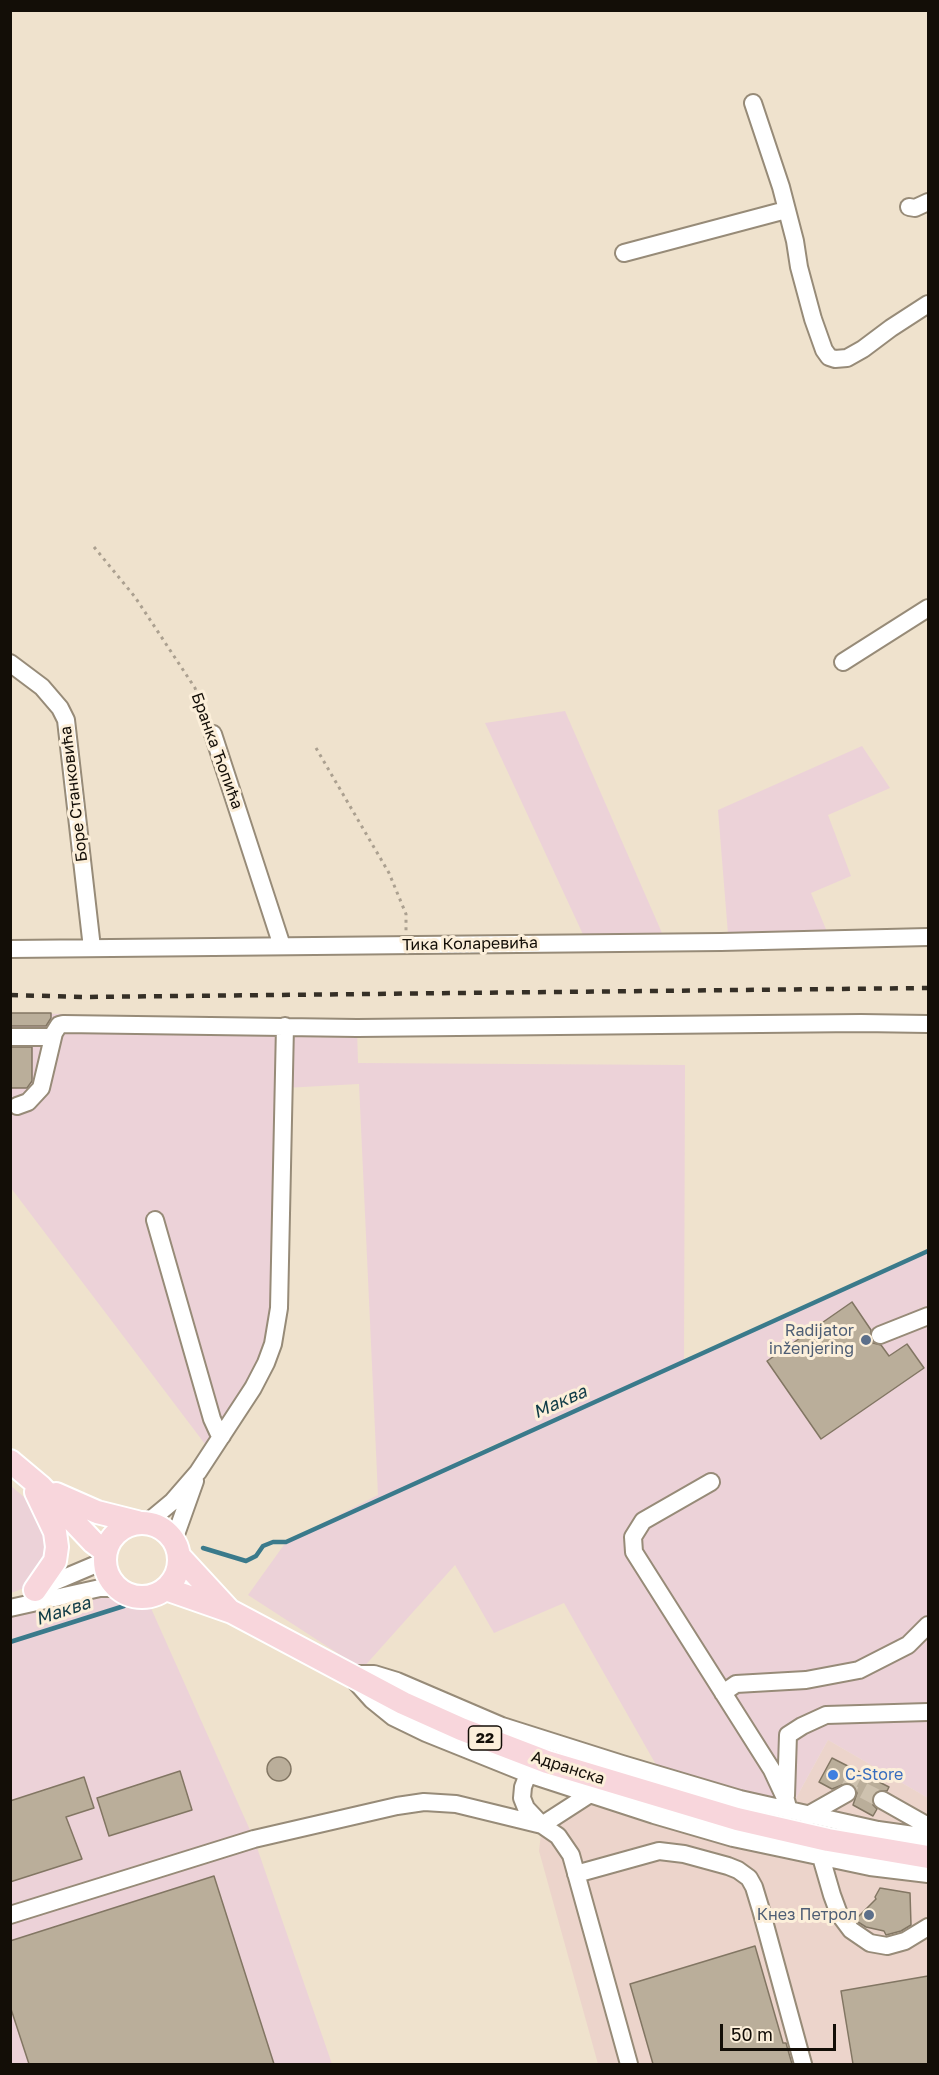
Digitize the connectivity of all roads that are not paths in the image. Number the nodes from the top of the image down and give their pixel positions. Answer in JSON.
{"nodes":[{"id":1,"x":753,"y":103,"type":"dead end"},
{"id":2,"x":928,"y":202,"type":"edge"},
{"id":3,"x":909,"y":207,"type":"dead end"},
{"id":4,"x":786,"y":210,"type":"junction"},
{"id":5,"x":624,"y":253,"type":"dead end"},
{"id":6,"x":928,"y":304,"type":"edge"},
{"id":7,"x":928,"y":608,"type":"edge"},
{"id":8,"x":843,"y":662,"type":"dead end"},
{"id":9,"x":10,"y":663,"type":"edge"},
{"id":10,"x":213,"y":734,"type":"road end"},
{"id":11,"x":928,"y":937,"type":"edge"},
{"id":12,"x":282,"y":946,"type":"junction"},
{"id":13,"x":92,"y":948,"type":"junction"},
{"id":14,"x":10,"y":949,"type":"edge"},
{"id":15,"x":928,"y":1024,"type":"edge"},
{"id":16,"x":285,"y":1026,"type":"junction"},
{"id":17,"x":58,"y":1030,"type":"junction"},
{"id":18,"x":10,"y":1037,"type":"edge"},
{"id":19,"x":17,"y":1106,"type":"dead end"},
{"id":20,"x":155,"y":1220,"type":"dead end"},
{"id":21,"x":928,"y":1316,"type":"edge"},
{"id":22,"x":880,"y":1335,"type":"dead end"},
{"id":23,"x":222,"y":1436,"type":"junction"},
{"id":24,"x":198,"y":1472,"type":"junction"},
{"id":25,"x":26,"y":1474,"type":"edge"},
{"id":26,"x":711,"y":1482,"type":"dead end"},
{"id":27,"x":142,"y":1522,"type":"junction"},
{"id":28,"x":177,"y":1549,"type":"junction"},
{"id":29,"x":105,"y":1556,"type":"junction"},
{"id":30,"x":117,"y":1588,"type":"junction"},
{"id":31,"x":166,"y":1589,"type":"junction"},
{"id":32,"x":35,"y":1590,"type":"junction"},
{"id":33,"x":10,"y":1600,"type":"edge"},
{"id":34,"x":10,"y":1608,"type":"edge"},
{"id":35,"x":232,"y":1612,"type":"junction"},
{"id":36,"x":928,"y":1625,"type":"edge"},
{"id":37,"x":349,"y":1674,"type":"junction"},
{"id":38,"x":723,"y":1693,"type":"junction"},
{"id":39,"x":928,"y":1712,"type":"edge"},
{"id":40,"x":528,"y":1774,"type":"junction"},
{"id":41,"x":847,"y":1793,"type":"tunnel mouth"},
{"id":42,"x":590,"y":1794,"type":"junction"},
{"id":43,"x":882,"y":1800,"type":"tunnel mouth"},
{"id":44,"x":787,"y":1805,"type":"junction"},
{"id":45,"x":808,"y":1815,"type":"junction"},
{"id":46,"x":542,"y":1825,"type":"junction"},
{"id":47,"x":928,"y":1826,"type":"edge"},
{"id":48,"x":928,"y":1837,"type":"edge"},
{"id":49,"x":821,"y":1857,"type":"junction"},
{"id":50,"x":928,"y":1857,"type":"edge"},
{"id":51,"x":576,"y":1874,"type":"junction"},
{"id":52,"x":928,"y":1875,"type":"edge"},
{"id":53,"x":10,"y":1915,"type":"edge"},
{"id":54,"x":928,"y":1927,"type":"edge"},
{"id":55,"x":629,"y":2064,"type":"edge"},
{"id":56,"x":803,"y":2064,"type":"edge"}],
"edges":[{"from":1,"to":4,"type":"street"},
{"from":2,"to":3,"type":"street"},
{"from":4,"to":5,"type":"street"},
{"from":4,"to":6,"type":"street"},
{"from":7,"to":8,"type":"street"},
{"from":9,"to":13,"type":"street","name":"Боре Станковића"},
{"from":10,"to":12,"type":"street","name":"Бранка Ћопића"},
{"from":11,"to":12,"type":"street","name":"Тика Коларевића"},
{"from":12,"to":13,"type":"street","name":"Тика Коларевића"},
{"from":13,"to":14,"type":"street","name":"Тика Коларевића"},
{"from":15,"to":16,"type":"street"},
{"from":16,"to":17,"type":"street"},
{"from":16,"to":23,"type":"street"},
{"from":17,"to":18,"type":"street"},
{"from":17,"to":19,"type":"street"},
{"from":20,"to":23,"type":"street"},
{"from":21,"to":22,"type":"street"},
{"from":23,"to":24,"type":"street"},
{"from":24,"to":27,"type":"street"},
{"from":24,"to":28,"type":"street"},
{"from":25,"to":27,"type":"main road","number":"22"},
{"from":25,"to":29,"type":"main road"},
{"from":25,"to":32,"type":"main road"},
{"from":26,"to":38,"type":"street"},
{"from":27,"to":28,"type":"main road","number":"22"},
{"from":27,"to":29,"type":"main road"},
{"from":28,"to":31,"type":"main road"},
{"from":28,"to":35,"type":"main road","name":"Адранска","number":"22"},
{"from":29,"to":30,"type":"main road"},
{"from":29,"to":32,"type":"street"},
{"from":30,"to":31,"type":"main road"},
{"from":30,"to":34,"type":"street"},
{"from":31,"to":35,"type":"main road","name":"Адранска","number":"22"},
{"from":32,"to":33,"type":"street"},
{"from":35,"to":37,"type":"main road","name":"Адранска","number":"22"},
{"from":36,"to":38,"type":"street"},
{"from":37,"to":40,"type":"street"},
{"from":37,"to":44,"type":"street"},
{"from":37,"to":50,"type":"main road","name":"Адранска","number":"22"},
{"from":38,"to":44,"type":"street"},
{"from":39,"to":44,"type":"street"},
{"from":40,"to":42,"type":"street"},
{"from":40,"to":46,"type":"street"},
{"from":41,"to":45,"type":"street"},
{"from":42,"to":46,"type":"street"},
{"from":42,"to":49,"type":"street"},
{"from":43,"to":47,"type":"street"},
{"from":44,"to":45,"type":"street"},
{"from":45,"to":48,"type":"street"},
{"from":46,"to":51,"type":"street"},
{"from":46,"to":53,"type":"street"},
{"from":49,"to":52,"type":"street"},
{"from":49,"to":54,"type":"street"},
{"from":51,"to":55,"type":"street"},
{"from":51,"to":56,"type":"street"}]}
